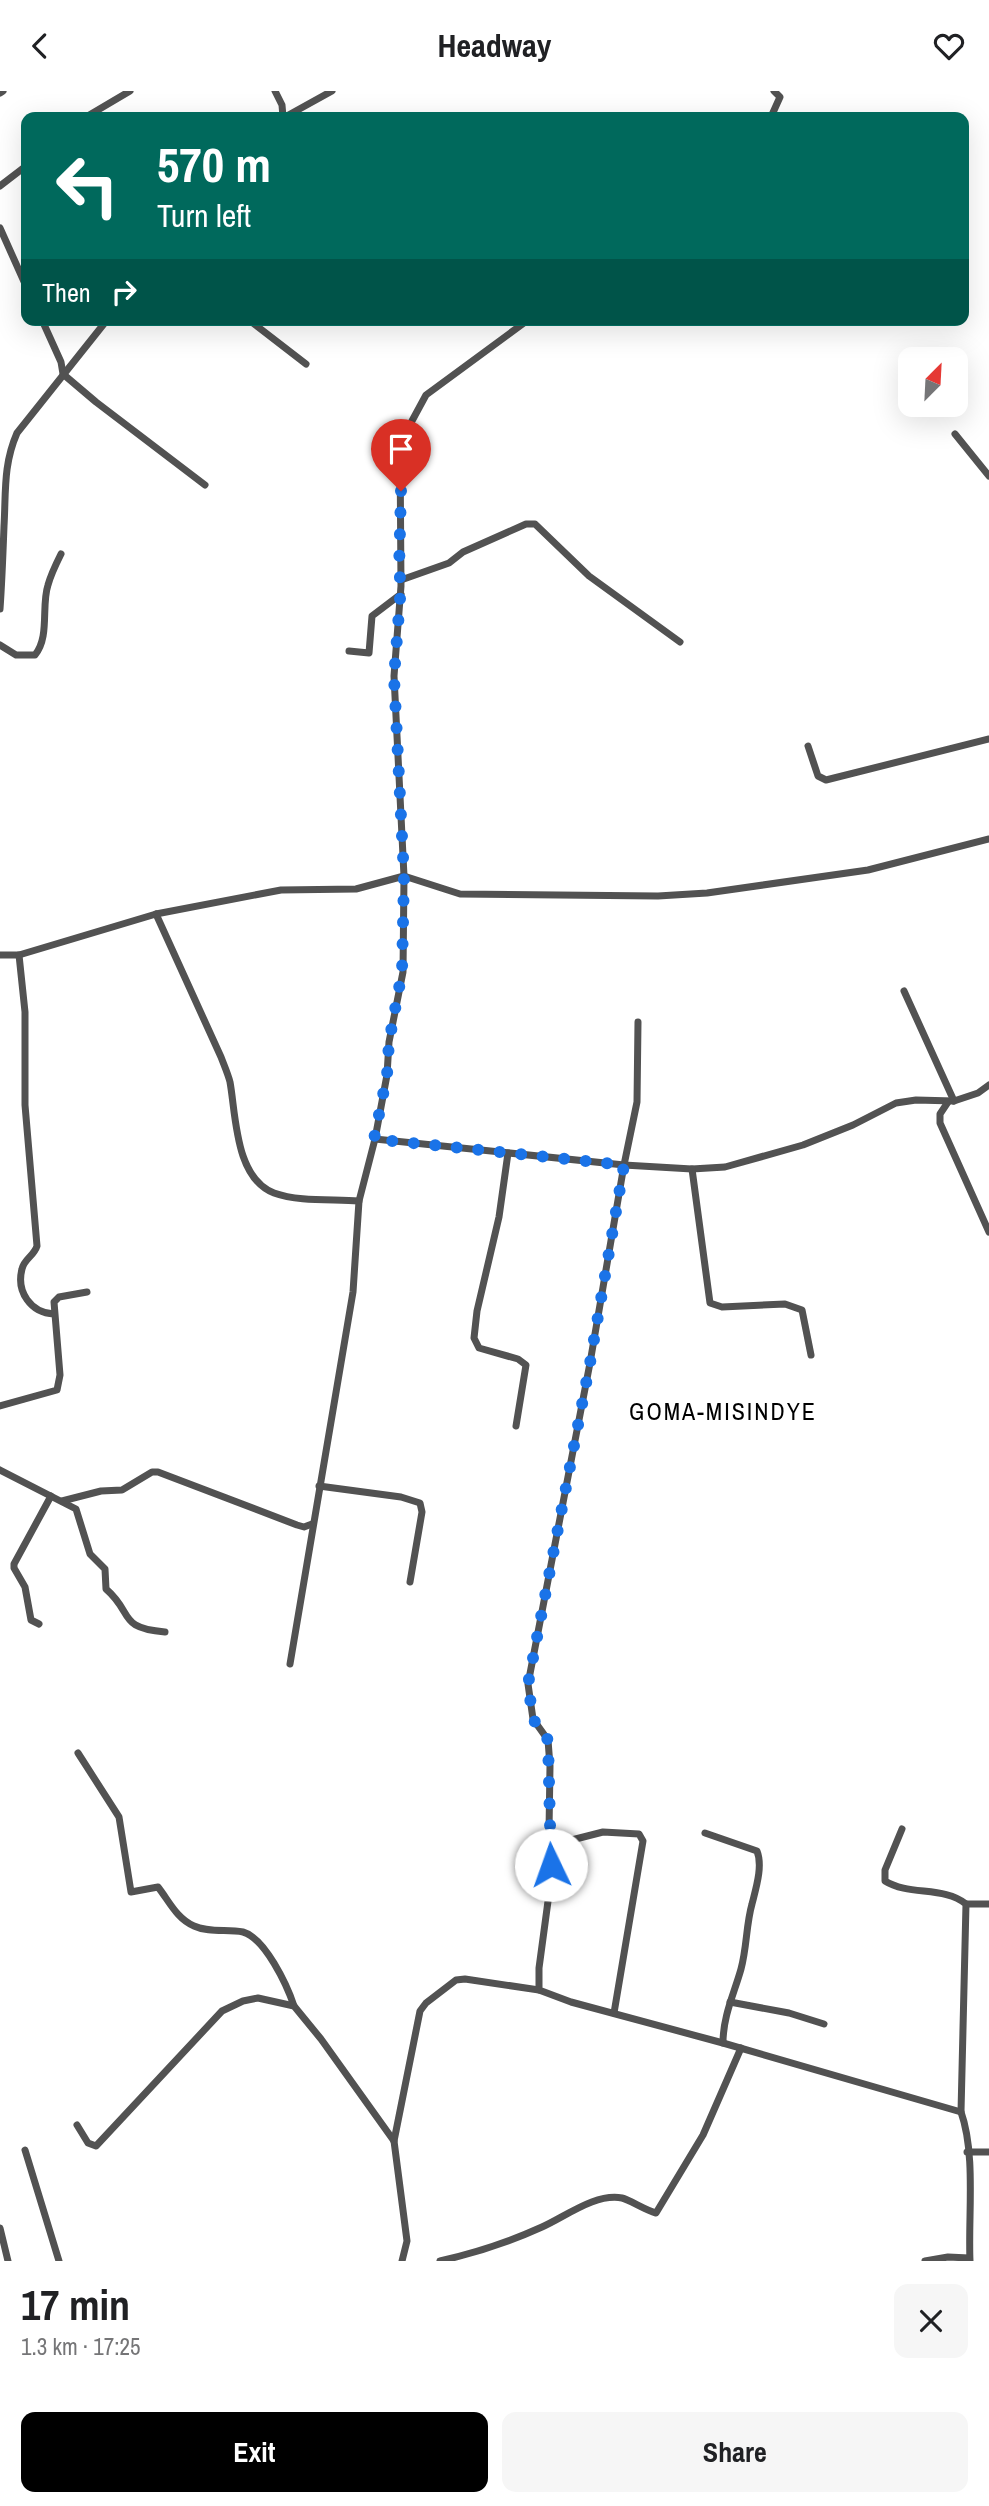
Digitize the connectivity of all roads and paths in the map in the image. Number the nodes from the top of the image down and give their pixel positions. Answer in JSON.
{"nodes":[{"id":1,"x":130,"y":91,"type":"edge"},
{"id":2,"x":275,"y":91,"type":"edge"},
{"id":3,"x":332,"y":91,"type":"edge"},
{"id":4,"x":774,"y":91,"type":"edge"},
{"id":5,"x":98,"y":108,"type":"junction"},
{"id":6,"x":93,"y":112,"type":"edge"},
{"id":7,"x":102,"y":112,"type":"edge"},
{"id":8,"x":283,"y":112,"type":"edge"},
{"id":9,"x":293,"y":112,"type":"edge"},
{"id":10,"x":773,"y":112,"type":"edge"},
{"id":11,"x":21,"y":170,"type":"edge"},
{"id":12,"x":0,"y":171,"type":"edge"},
{"id":13,"x":8,"y":179,"type":"junction"},
{"id":14,"x":0,"y":186,"type":"edge"},
{"id":15,"x":0,"y":228,"type":"edge"},
{"id":16,"x":21,"y":275,"type":"edge"},
{"id":17,"x":45,"y":326,"type":"edge"},
{"id":18,"x":102,"y":326,"type":"edge"},
{"id":19,"x":256,"y":326,"type":"edge"},
{"id":20,"x":520,"y":326,"type":"edge"},
{"id":21,"x":306,"y":364,"type":"dead end"},
{"id":22,"x":62,"y":374,"type":"junction"},
{"id":23,"x":956,"y":434,"type":"dead end"},
{"id":24,"x":989,"y":476,"type":"edge"},
{"id":25,"x":205,"y":485,"type":"dead end"},
{"id":26,"x":2,"y":524,"type":"edge"},
{"id":27,"x":61,"y":554,"type":"dead end"},
{"id":28,"x":401,"y":580,"type":"junction"},
{"id":29,"x":401,"y":594,"type":"junction"},
{"id":30,"x":0,"y":609,"type":"edge"},
{"id":31,"x":680,"y":642,"type":"dead end"},
{"id":32,"x":0,"y":645,"type":"edge"},
{"id":33,"x":349,"y":651,"type":"dead end"},
{"id":34,"x":989,"y":739,"type":"edge"},
{"id":35,"x":808,"y":746,"type":"dead end"},
{"id":36,"x":989,"y":839,"type":"edge"},
{"id":37,"x":404,"y":876,"type":"junction"},
{"id":38,"x":156,"y":914,"type":"junction"},
{"id":39,"x":0,"y":955,"type":"edge"},
{"id":40,"x":19,"y":955,"type":"junction"},
{"id":41,"x":904,"y":991,"type":"dead end"},
{"id":42,"x":638,"y":1021,"type":"dead end"},
{"id":43,"x":989,"y":1085,"type":"edge"},
{"id":44,"x":951,"y":1101,"type":"junction"},
{"id":45,"x":374,"y":1139,"type":"junction"},
{"id":46,"x":508,"y":1153,"type":"junction"},
{"id":47,"x":624,"y":1165,"type":"junction"},
{"id":48,"x":692,"y":1168,"type":"junction"},
{"id":49,"x":359,"y":1201,"type":"junction"},
{"id":50,"x":989,"y":1232,"type":"edge"},
{"id":51,"x":87,"y":1292,"type":"dead end"},
{"id":52,"x":54,"y":1314,"type":"junction"},
{"id":53,"x":811,"y":1355,"type":"dead end"},
{"id":54,"x":0,"y":1406,"type":"edge"},
{"id":55,"x":516,"y":1426,"type":"dead end"},
{"id":56,"x":0,"y":1470,"type":"edge"},
{"id":57,"x":319,"y":1486,"type":"junction"},
{"id":58,"x":51,"y":1496,"type":"junction"},
{"id":59,"x":62,"y":1501,"type":"junction"},
{"id":60,"x":312,"y":1524,"type":"junction"},
{"id":61,"x":410,"y":1582,"type":"dead end"},
{"id":62,"x":39,"y":1624,"type":"dead end"},
{"id":63,"x":165,"y":1632,"type":"dead end"},
{"id":64,"x":290,"y":1664,"type":"dead end"},
{"id":65,"x":78,"y":1753,"type":"dead end"},
{"id":66,"x":902,"y":1829,"type":"dead end"},
{"id":67,"x":705,"y":1833,"type":"dead end"},
{"id":68,"x":552,"y":1845,"type":"junction"},
{"id":69,"x":966,"y":1904,"type":"junction"},
{"id":70,"x":989,"y":1905,"type":"edge"},
{"id":71,"x":539,"y":1990,"type":"junction"},
{"id":72,"x":730,"y":2002,"type":"junction"},
{"id":73,"x":294,"y":2006,"type":"junction"},
{"id":74,"x":614,"y":2013,"type":"junction"},
{"id":75,"x":824,"y":2024,"type":"dead end"},
{"id":76,"x":723,"y":2043,"type":"junction"},
{"id":77,"x":741,"y":2048,"type":"junction"},
{"id":78,"x":961,"y":2112,"type":"junction"},
{"id":79,"x":77,"y":2125,"type":"dead end"},
{"id":80,"x":394,"y":2141,"type":"junction"},
{"id":81,"x":25,"y":2150,"type":"dead end"},
{"id":82,"x":967,"y":2152,"type":"junction"},
{"id":83,"x":989,"y":2152,"type":"edge"},
{"id":84,"x":0,"y":2228,"type":"edge"},
{"id":85,"x":970,"y":2260,"type":"edge"},
{"id":86,"x":8,"y":2261,"type":"edge"},
{"id":87,"x":59,"y":2261,"type":"edge"},
{"id":88,"x":402,"y":2261,"type":"edge"},
{"id":89,"x":440,"y":2261,"type":"edge"},
{"id":90,"x":925,"y":2261,"type":"edge"}],
"edges":[{"from":1,"to":5,"type":"street"},
{"from":2,"to":8,"type":"street"},
{"from":3,"to":9,"type":"street"},
{"from":4,"to":10,"type":"street"},
{"from":5,"to":6,"type":"street"},
{"from":5,"to":7,"type":"street"},
{"from":11,"to":13,"type":"street"},
{"from":12,"to":13,"type":"street"},
{"from":13,"to":14,"type":"street"},
{"from":15,"to":16,"type":"street"},
{"from":17,"to":22,"type":"street"},
{"from":18,"to":22,"type":"street"},
{"from":19,"to":21,"type":"street"},
{"from":20,"to":28,"type":"street"},
{"from":22,"to":25,"type":"street"},
{"from":22,"to":26,"type":"street"},
{"from":23,"to":24,"type":"street"},
{"from":26,"to":30,"type":"street"},
{"from":27,"to":32,"type":"street"},
{"from":28,"to":29,"type":"street"},
{"from":28,"to":31,"type":"street"},
{"from":29,"to":33,"type":"street"},
{"from":29,"to":37,"type":"street"},
{"from":34,"to":35,"type":"street"},
{"from":36,"to":37,"type":"street"},
{"from":37,"to":38,"type":"street"},
{"from":37,"to":45,"type":"street"},
{"from":38,"to":40,"type":"street"},
{"from":38,"to":49,"type":"street"},
{"from":39,"to":40,"type":"street"},
{"from":40,"to":52,"type":"street"},
{"from":41,"to":44,"type":"street"},
{"from":42,"to":47,"type":"street"},
{"from":43,"to":44,"type":"street"},
{"from":44,"to":48,"type":"street"},
{"from":44,"to":50,"type":"street"},
{"from":45,"to":46,"type":"street"},
{"from":45,"to":49,"type":"street"},
{"from":46,"to":47,"type":"street"},
{"from":46,"to":55,"type":"street"},
{"from":47,"to":48,"type":"street"},
{"from":47,"to":68,"type":"street"},
{"from":48,"to":53,"type":"street"},
{"from":49,"to":57,"type":"street"},
{"from":51,"to":52,"type":"street"},
{"from":52,"to":54,"type":"street"},
{"from":56,"to":58,"type":"street"},
{"from":57,"to":60,"type":"street"},
{"from":57,"to":61,"type":"street"},
{"from":58,"to":59,"type":"street"},
{"from":58,"to":62,"type":"street"},
{"from":59,"to":60,"type":"street"},
{"from":59,"to":63,"type":"street"},
{"from":60,"to":64,"type":"street"},
{"from":65,"to":73,"type":"street"},
{"from":66,"to":69,"type":"street"},
{"from":67,"to":72,"type":"street"},
{"from":68,"to":71,"type":"street"},
{"from":68,"to":74,"type":"street"},
{"from":69,"to":70,"type":"street"},
{"from":69,"to":78,"type":"street"},
{"from":71,"to":74,"type":"street"},
{"from":71,"to":80,"type":"street"},
{"from":72,"to":75,"type":"street"},
{"from":72,"to":76,"type":"street"},
{"from":73,"to":79,"type":"street"},
{"from":73,"to":80,"type":"street"},
{"from":74,"to":76,"type":"street"},
{"from":76,"to":77,"type":"street"},
{"from":77,"to":78,"type":"street"},
{"from":77,"to":89,"type":"street"},
{"from":78,"to":82,"type":"street"},
{"from":80,"to":88,"type":"street"},
{"from":81,"to":87,"type":"street"},
{"from":82,"to":83,"type":"street"},
{"from":82,"to":85,"type":"street"},
{"from":84,"to":86,"type":"street"},
{"from":85,"to":90,"type":"street"}]}
